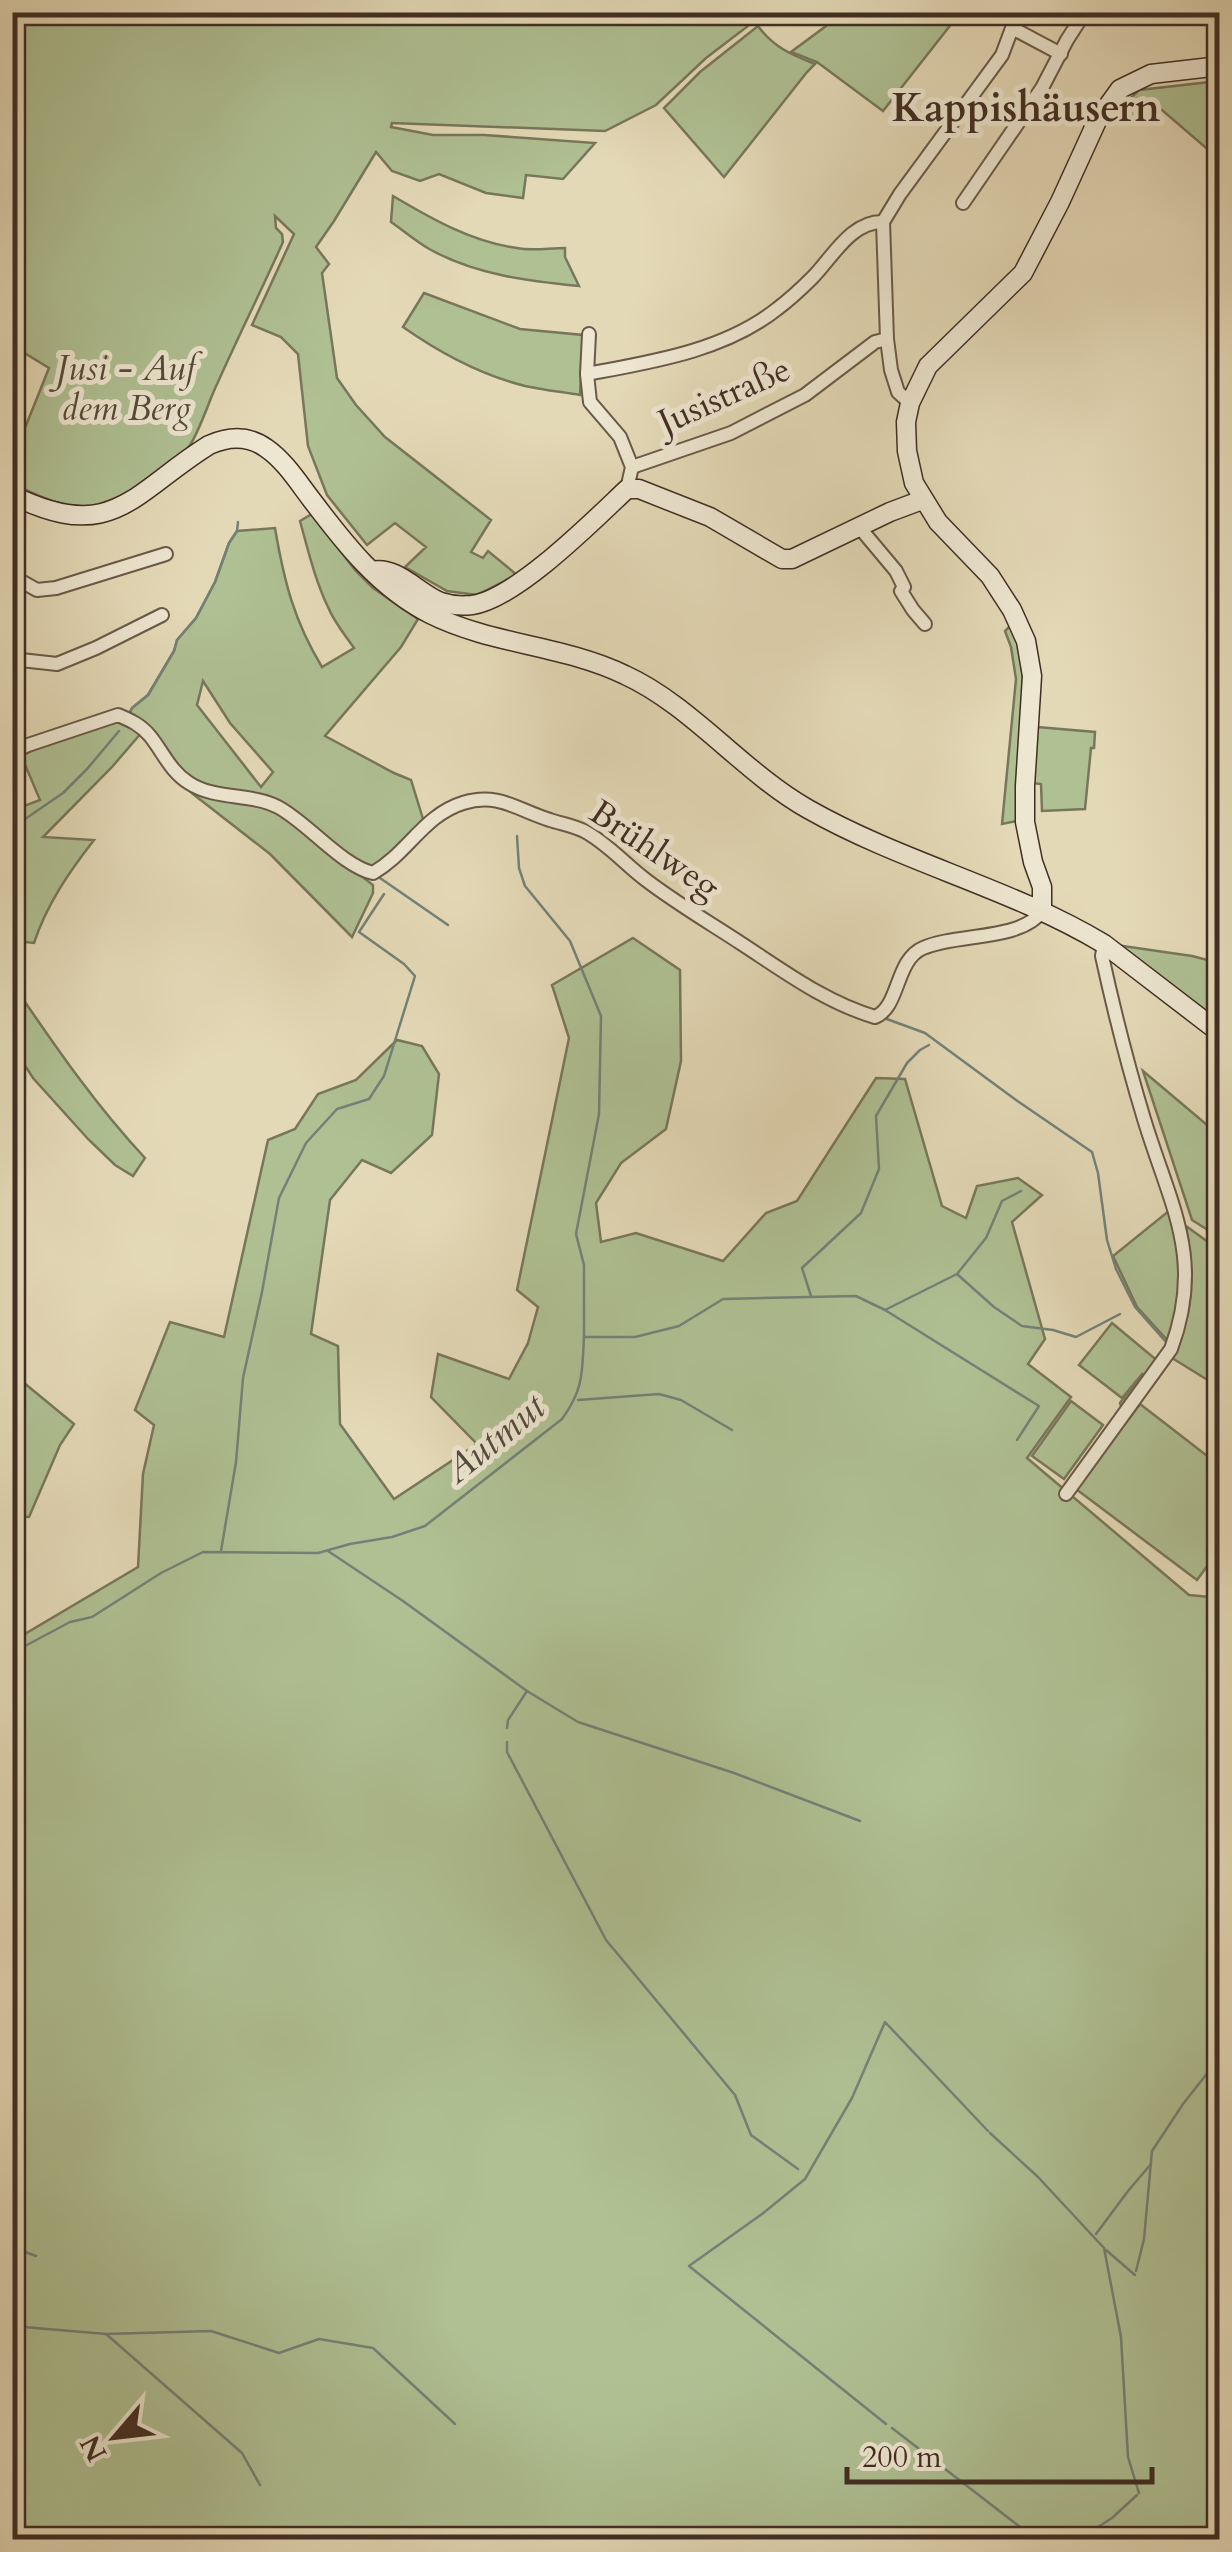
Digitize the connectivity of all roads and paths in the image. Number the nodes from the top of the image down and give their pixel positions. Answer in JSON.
{"nodes":[{"id":1,"x":1018,"y":12,"type":"edge"},
{"id":2,"x":1085,"y":12,"type":"edge"},
{"id":3,"x":1014,"y":28,"type":"junction"},
{"id":4,"x":1061,"y":54,"type":"junction"},
{"id":5,"x":1220,"y":66,"type":"edge"},
{"id":6,"x":964,"y":204,"type":"dead end"},
{"id":7,"x":883,"y":222,"type":"junction"},
{"id":8,"x":588,"y":334,"type":"dead end"},
{"id":9,"x":887,"y":339,"type":"junction"},
{"id":10,"x":586,"y":374,"type":"junction"},
{"id":11,"x":910,"y":403,"type":"junction"},
{"id":12,"x":632,"y":468,"type":"junction"},
{"id":13,"x":627,"y":489,"type":"junction"},
{"id":14,"x":12,"y":496,"type":"edge"},
{"id":15,"x":922,"y":500,"type":"junction"},
{"id":16,"x":860,"y":528,"type":"junction"},
{"id":17,"x":166,"y":554,"type":"dead end"},
{"id":18,"x":371,"y":572,"type":"junction"},
{"id":19,"x":12,"y":576,"type":"edge"},
{"id":20,"x":162,"y":615,"type":"dead end"},
{"id":21,"x":926,"y":624,"type":"dead end"},
{"id":22,"x":12,"y":659,"type":"edge"},
{"id":23,"x":12,"y":752,"type":"edge"},
{"id":24,"x":1042,"y":911,"type":"junction"},
{"id":25,"x":1104,"y":944,"type":"junction"},
{"id":26,"x":1220,"y":1033,"type":"edge"},
{"id":27,"x":1066,"y":1494,"type":"dead end"}],
"edges":[{"from":1,"to":3,"type":"street"},
{"from":2,"to":4,"type":"street"},
{"from":3,"to":4,"type":"street"},
{"from":3,"to":7,"type":"street"},
{"from":4,"to":6,"type":"street"},
{"from":5,"to":11,"type":"street"},
{"from":7,"to":9,"type":"street"},
{"from":7,"to":10,"type":"street"},
{"from":8,"to":10,"type":"street"},
{"from":9,"to":11,"type":"street"},
{"from":9,"to":12,"type":"street","name":"Jusistraße"},
{"from":10,"to":12,"type":"street"},
{"from":11,"to":15,"type":"street"},
{"from":12,"to":13,"type":"street"},
{"from":13,"to":16,"type":"street"},
{"from":13,"to":18,"type":"street"},
{"from":14,"to":18,"type":"street"},
{"from":15,"to":16,"type":"street"},
{"from":15,"to":24,"type":"street"},
{"from":16,"to":21,"type":"street"},
{"from":17,"to":19,"type":"street"},
{"from":18,"to":24,"type":"street"},
{"from":20,"to":22,"type":"street"},
{"from":23,"to":24,"type":"street","name":"Brühlweg"},
{"from":24,"to":25,"type":"street"},
{"from":25,"to":26,"type":"street"},
{"from":25,"to":27,"type":"street"}]}
